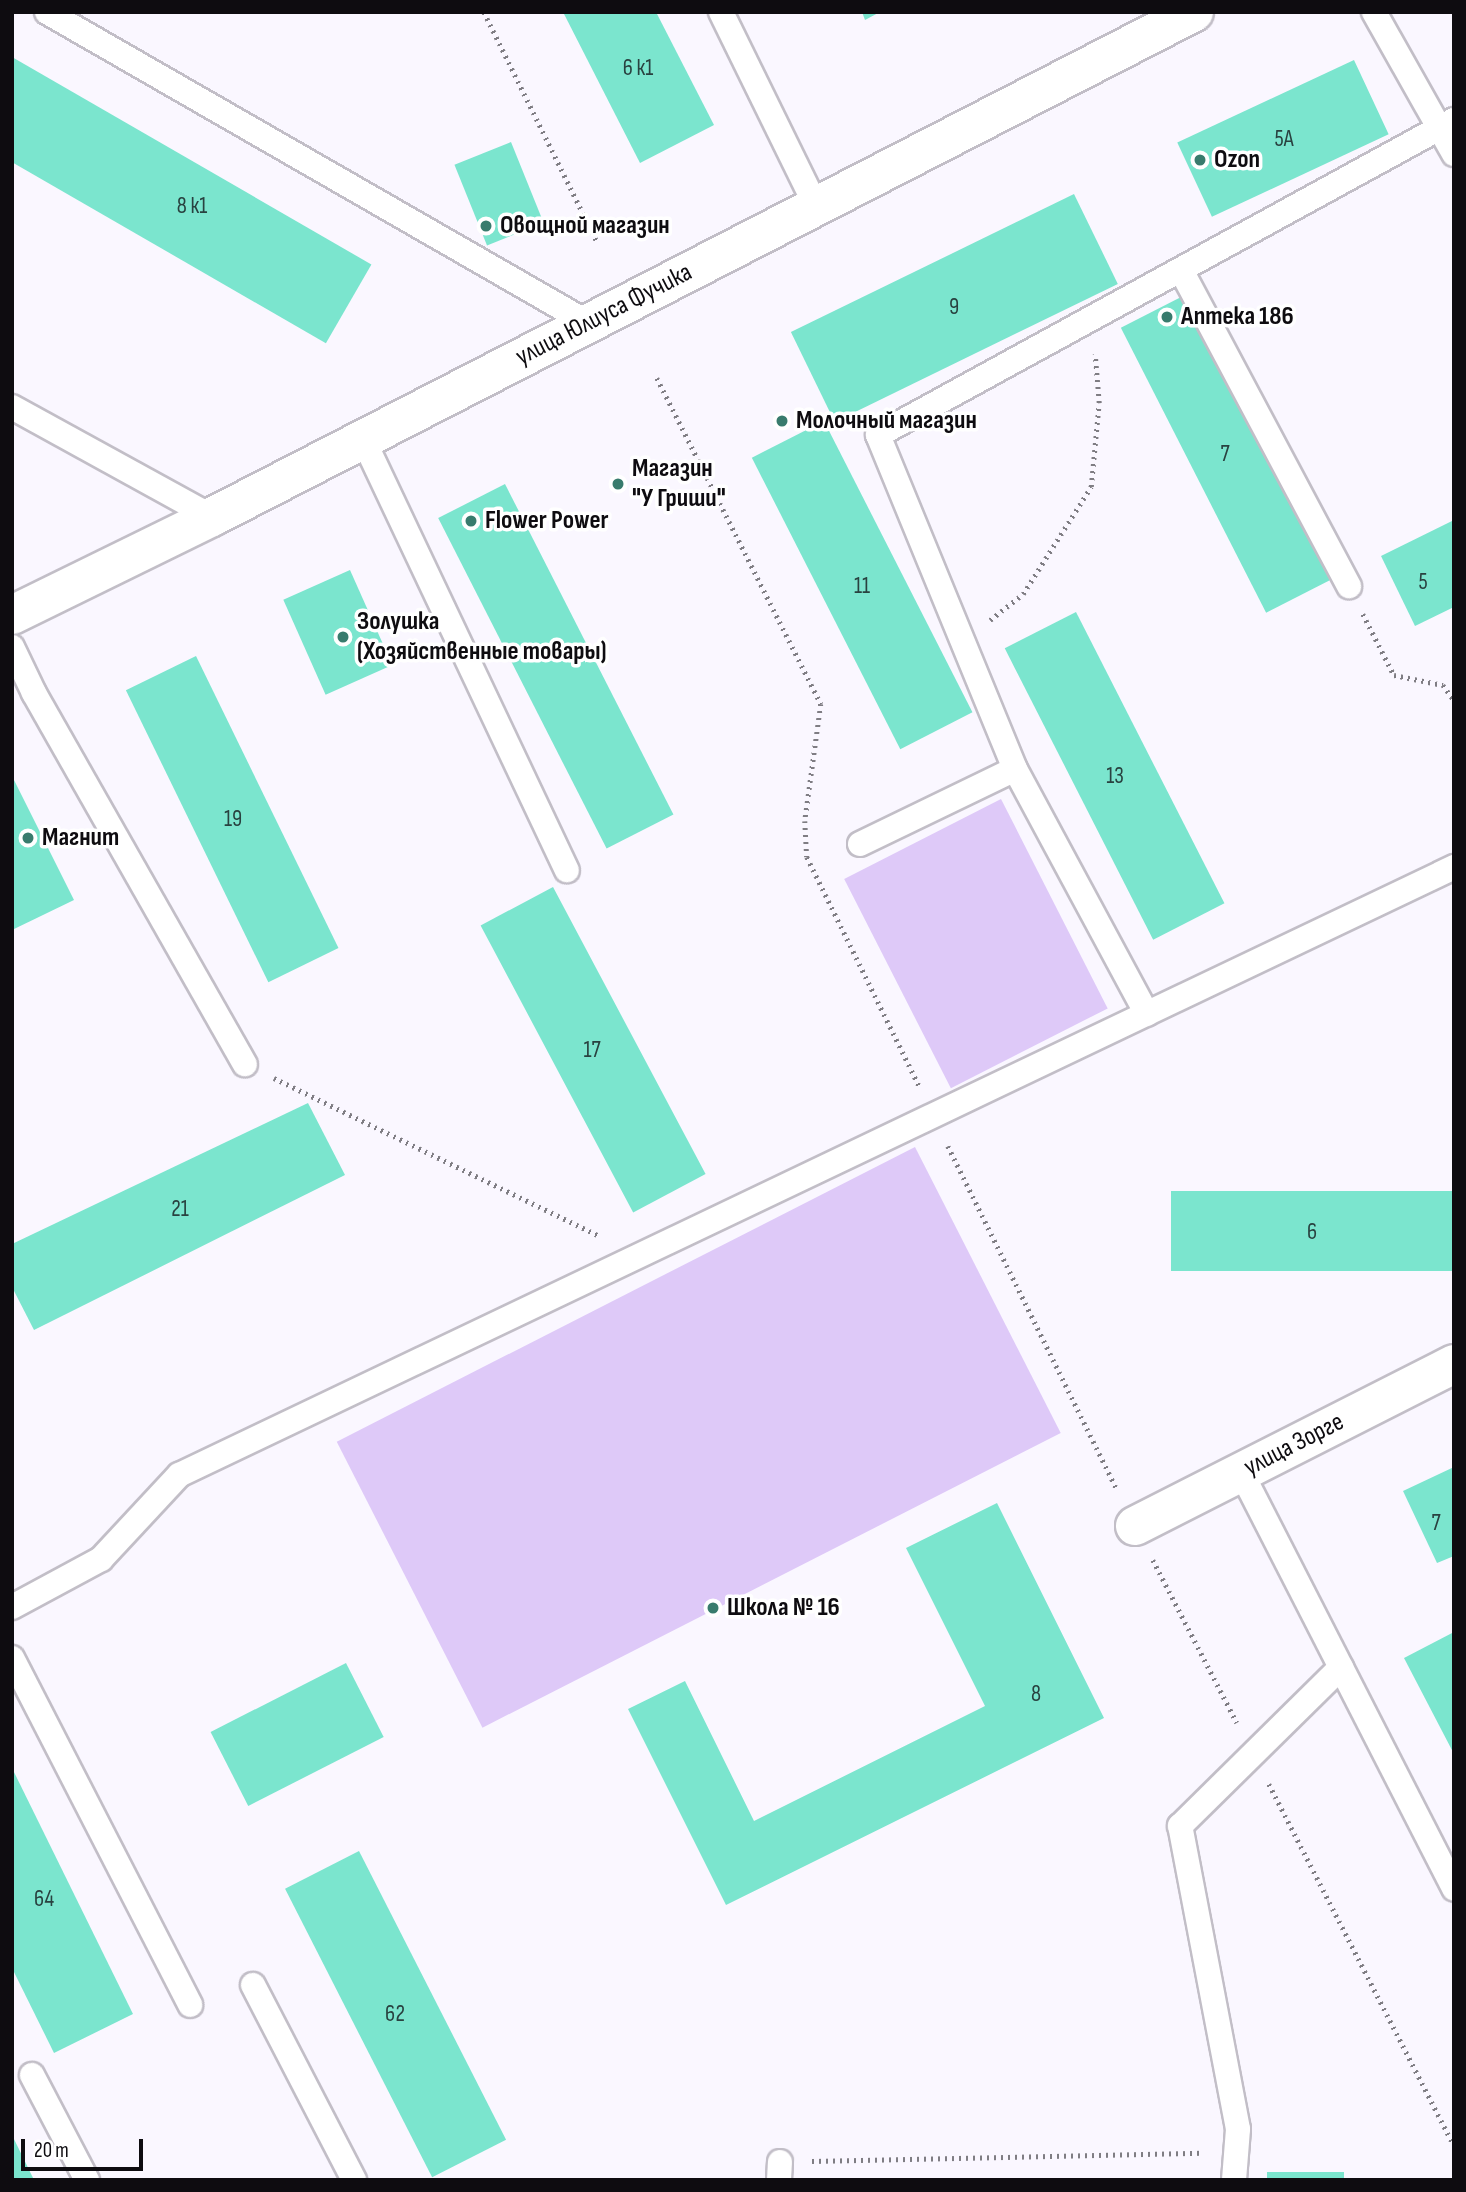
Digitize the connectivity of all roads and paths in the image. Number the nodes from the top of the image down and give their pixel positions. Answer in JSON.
{"nodes":[{"id":1,"x":47,"y":12,"type":"edge"},
{"id":2,"x":484,"y":12,"type":"edge"},
{"id":3,"x":721,"y":12,"type":"edge"},
{"id":4,"x":1194,"y":12,"type":"edge"},
{"id":5,"x":1374,"y":12,"type":"edge"},
{"id":6,"x":1446,"y":124,"type":"edge"},
{"id":7,"x":1454,"y":154,"type":"edge"},
{"id":8,"x":816,"y":206,"type":"junction"},
{"id":9,"x":597,"y":242,"type":"dead end"},
{"id":10,"x":1182,"y":272,"type":"junction"},
{"id":11,"x":588,"y":323,"type":"junction"},
{"id":12,"x":1087,"y":323,"type":"junction"},
{"id":13,"x":657,"y":378,"type":"dead end"},
{"id":14,"x":12,"y":407,"type":"edge"},
{"id":15,"x":363,"y":439,"type":"junction"},
{"id":16,"x":212,"y":517,"type":"junction"},
{"id":17,"x":1349,"y":586,"type":"joint"},
{"id":18,"x":12,"y":615,"type":"edge"},
{"id":19,"x":962,"y":642,"type":"junction"},
{"id":20,"x":12,"y":646,"type":"edge"},
{"id":21,"x":1454,"y":700,"type":"edge"},
{"id":22,"x":1015,"y":769,"type":"junction"},
{"id":23,"x":860,"y":844,"type":"dead end"},
{"id":24,"x":1454,"y":867,"type":"edge"},
{"id":25,"x":567,"y":870,"type":"dead end"},
{"id":26,"x":1147,"y":1014,"type":"junction"},
{"id":27,"x":244,"y":1064,"type":"joint"},
{"id":28,"x":933,"y":1115,"type":"junction"},
{"id":29,"x":639,"y":1255,"type":"junction"},
{"id":30,"x":1454,"y":1364,"type":"edge"},
{"id":31,"x":1241,"y":1472,"type":"junction"},
{"id":32,"x":1135,"y":1526,"type":"junction"},
{"id":33,"x":12,"y":1607,"type":"edge"},
{"id":34,"x":12,"y":1658,"type":"edge"},
{"id":35,"x":1341,"y":1667,"type":"junction"},
{"id":36,"x":1254,"y":1754,"type":"junction"},
{"id":37,"x":1454,"y":1889,"type":"edge"},
{"id":38,"x":253,"y":1985,"type":"dead end"},
{"id":39,"x":190,"y":2005,"type":"dead end"},
{"id":40,"x":32,"y":2076,"type":"dead end"},
{"id":41,"x":1454,"y":2145,"type":"edge"},
{"id":42,"x":1236,"y":2153,"type":"junction"},
{"id":43,"x":780,"y":2171,"type":"edge"},
{"id":44,"x":87,"y":2180,"type":"edge"},
{"id":45,"x":354,"y":2180,"type":"edge"},
{"id":46,"x":1234,"y":2180,"type":"edge"}],
"edges":[{"from":1,"to":11,"type":"lane"},
{"from":2,"to":9,"type":"path"},
{"from":3,"to":8,"type":"lane"},
{"from":4,"to":8,"type":"street","name":"улица Юлиуса Фучика"},
{"from":5,"to":6,"type":"lane"},
{"from":6,"to":7,"type":"lane"},
{"from":6,"to":10,"type":"lane"},
{"from":8,"to":11,"type":"street","name":"улица Юлиуса Фучика"},
{"from":10,"to":12,"type":"lane"},
{"from":10,"to":17,"type":"lane"},
{"from":11,"to":15,"type":"street","name":"улица Юлиуса Фучика"},
{"from":12,"to":19,"type":"path"},
{"from":12,"to":19,"type":"lane"},
{"from":13,"to":28,"type":"path"},
{"from":14,"to":16,"type":"lane"},
{"from":15,"to":16,"type":"street","name":"улица Юлиуса Фучика"},
{"from":15,"to":25,"type":"lane"},
{"from":16,"to":18,"type":"street","name":"улица Юлиуса Фучика"},
{"from":17,"to":21,"type":"path"},
{"from":19,"to":22,"type":"lane"},
{"from":20,"to":27,"type":"lane"},
{"from":22,"to":23,"type":"lane"},
{"from":22,"to":26,"type":"lane"},
{"from":24,"to":26,"type":"lane"},
{"from":26,"to":28,"type":"lane"},
{"from":27,"to":29,"type":"path"},
{"from":28,"to":29,"type":"lane"},
{"from":28,"to":32,"type":"path"},
{"from":29,"to":33,"type":"lane"},
{"from":30,"to":31,"type":"street","name":"улица Зорге"},
{"from":31,"to":32,"type":"street","name":"улица Зорге"},
{"from":31,"to":35,"type":"lane"},
{"from":32,"to":36,"type":"path"},
{"from":34,"to":39,"type":"lane"},
{"from":35,"to":36,"type":"lane"},
{"from":35,"to":37,"type":"lane"},
{"from":36,"to":41,"type":"path"},
{"from":36,"to":42,"type":"lane"},
{"from":38,"to":45,"type":"lane"},
{"from":40,"to":44,"type":"lane"},
{"from":42,"to":43,"type":"path"},
{"from":42,"to":46,"type":"lane"}]}
